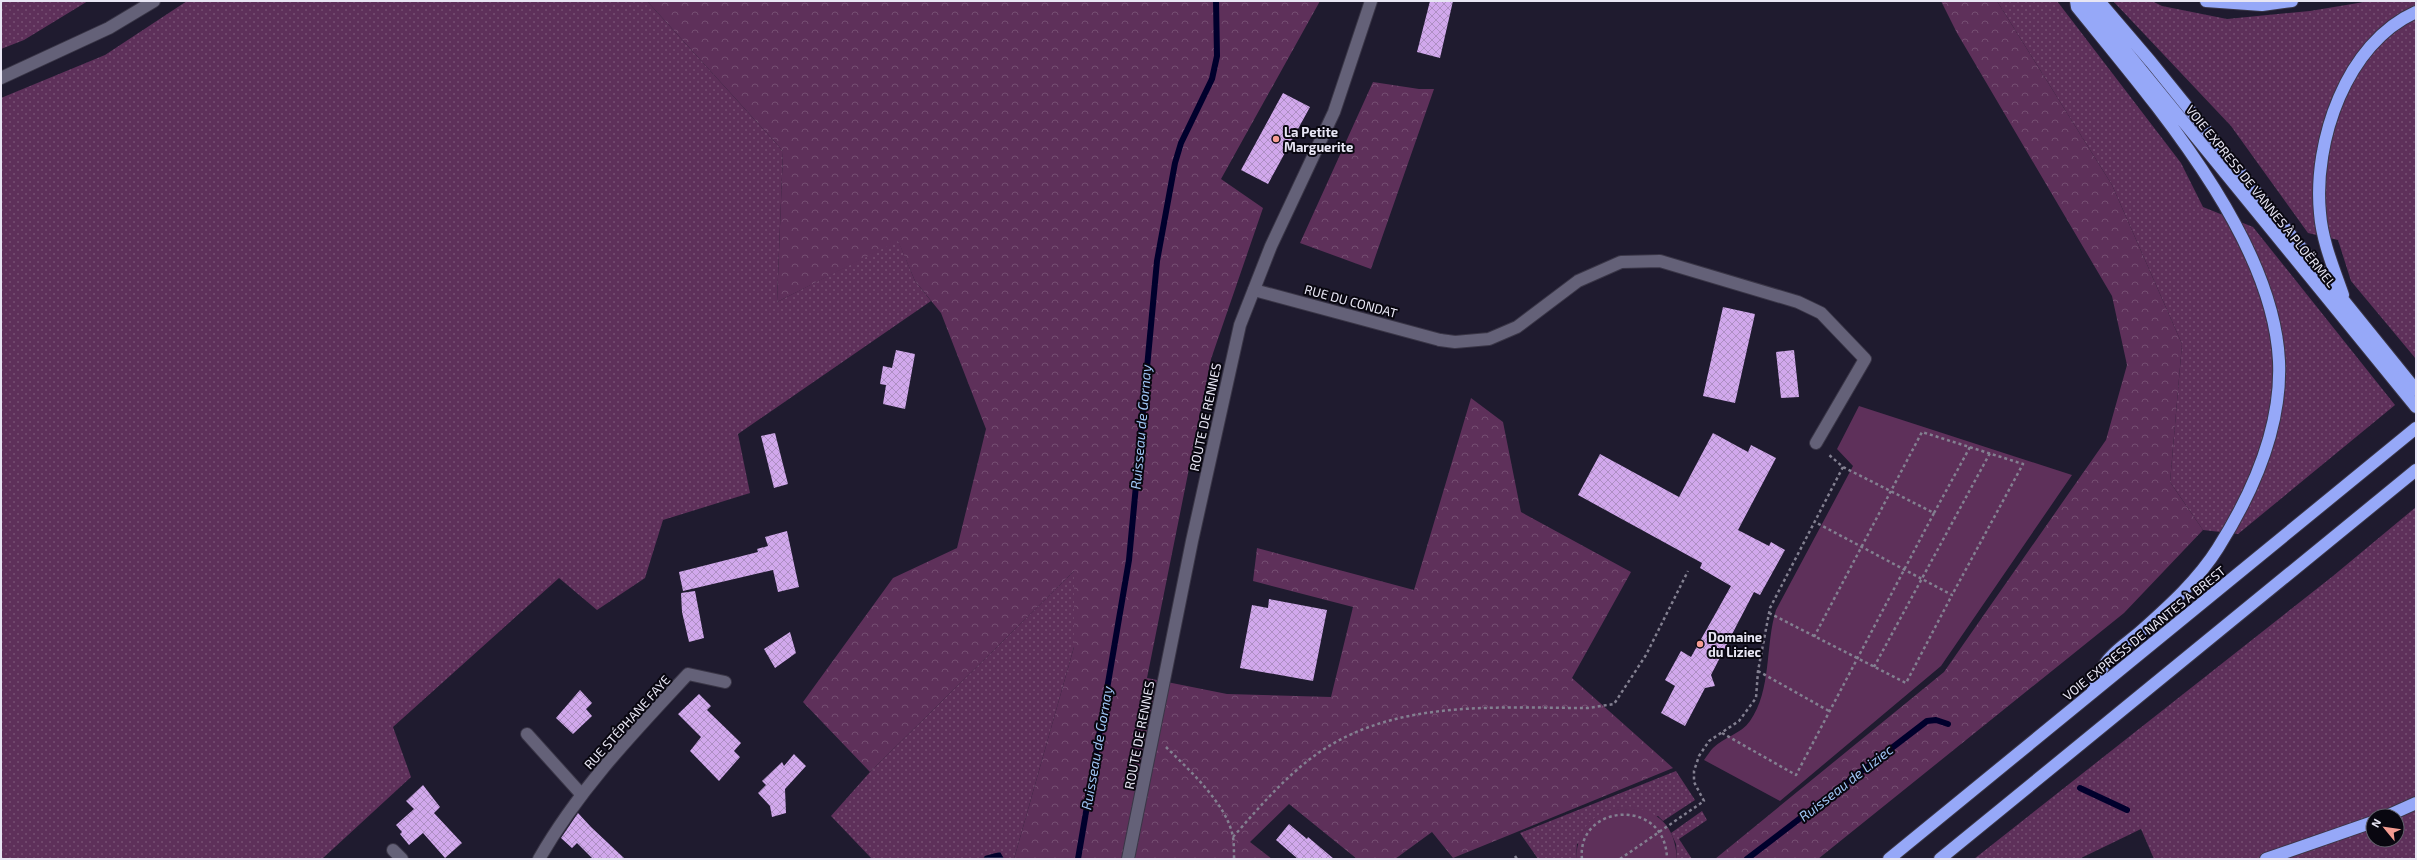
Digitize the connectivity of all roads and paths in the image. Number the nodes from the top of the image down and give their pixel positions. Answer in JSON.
{"nodes":[{"id":1,"x":154,"y":1,"type":"edge"},
{"id":2,"x":1372,"y":1,"type":"edge"},
{"id":3,"x":2076,"y":1,"type":"edge"},
{"id":4,"x":2085,"y":1,"type":"edge"},
{"id":5,"x":2099,"y":1,"type":"edge"},
{"id":6,"x":2206,"y":1,"type":"edge"},
{"id":7,"x":2292,"y":1,"type":"edge"},
{"id":8,"x":2416,"y":12,"type":"edge"},
{"id":9,"x":1,"y":78,"type":"edge"},
{"id":10,"x":1254,"y":290,"type":"junction"},
{"id":11,"x":2345,"y":302,"type":"junction"},
{"id":12,"x":2376,"y":350,"type":"junction"},
{"id":13,"x":2416,"y":390,"type":"edge"},
{"id":14,"x":2416,"y":407,"type":"edge"},
{"id":15,"x":2416,"y":428,"type":"edge"},
{"id":16,"x":1816,"y":443,"type":"joint"},
{"id":17,"x":1970,"y":447,"type":"junction"},
{"id":18,"x":1990,"y":453,"type":"junction"},
{"id":19,"x":1843,"y":467,"type":"junction"},
{"id":20,"x":2416,"y":470,"type":"edge"},
{"id":21,"x":1891,"y":491,"type":"junction"},
{"id":22,"x":1934,"y":513,"type":"junction"},
{"id":23,"x":1815,"y":522,"type":"junction"},
{"id":24,"x":1861,"y":547,"type":"junction"},
{"id":25,"x":1904,"y":570,"type":"junction"},
{"id":26,"x":1688,"y":571,"type":"dead end"},
{"id":27,"x":1922,"y":579,"type":"junction"},
{"id":28,"x":1952,"y":595,"type":"junction"},
{"id":29,"x":1768,"y":613,"type":"junction"},
{"id":30,"x":1814,"y":637,"type":"junction"},
{"id":31,"x":1857,"y":659,"type":"junction"},
{"id":32,"x":1874,"y":667,"type":"junction"},
{"id":33,"x":1758,"y":672,"type":"junction"},
{"id":34,"x":725,"y":682,"type":"dead end"},
{"id":35,"x":2092,"y":693,"type":"junction"},
{"id":36,"x":1829,"y":711,"type":"junction"},
{"id":37,"x":1154,"y":733,"type":"junction"},
{"id":38,"x":1722,"y":733,"type":"junction"},
{"id":39,"x":527,"y":734,"type":"dead end"},
{"id":40,"x":582,"y":795,"type":"junction"},
{"id":41,"x":2416,"y":803,"type":"edge"},
{"id":42,"x":2405,"y":808,"type":"edge"},
{"id":43,"x":2365,"y":825,"type":"edge"},
{"id":44,"x":1660,"y":832,"type":"junction"},
{"id":45,"x":1233,"y":837,"type":"junction"},
{"id":46,"x":393,"y":850,"type":"dead end"},
{"id":47,"x":402,"y":859,"type":"edge"},
{"id":48,"x":539,"y":859,"type":"edge"},
{"id":49,"x":1128,"y":859,"type":"edge"},
{"id":50,"x":1234,"y":859,"type":"edge"},
{"id":51,"x":1582,"y":859,"type":"edge"},
{"id":52,"x":1620,"y":859,"type":"edge"},
{"id":53,"x":1667,"y":859,"type":"edge"},
{"id":54,"x":1889,"y":859,"type":"edge"},
{"id":55,"x":1940,"y":859,"type":"edge"},
{"id":56,"x":2266,"y":859,"type":"edge"}],
"edges":[{"from":1,"to":9,"type":"main road"},
{"from":2,"to":10,"type":"main road","name":"ROUTE DE RENNES"},
{"from":3,"to":35,"type":"highway"},
{"from":4,"to":12,"type":"highway","name":"VOIE EXPRESS DE VANNES À PLOËRMEL"},
{"from":5,"to":11,"type":"highway","name":"VOIE EXPRESS DE VANNES À PLOËRMEL"},
{"from":6,"to":7,"type":"highway"},
{"from":8,"to":11,"type":"highway"},
{"from":10,"to":16,"type":"main road","name":"RUE DU CONDAT"},
{"from":10,"to":37,"type":"main road","name":"ROUTE DE RENNES"},
{"from":11,"to":12,"type":"highway","name":"VOIE EXPRESS DE VANNES À PLOËRMEL"},
{"from":12,"to":13,"type":"highway","name":"VOIE EXPRESS DE VANNES À PLOËRMEL"},
{"from":12,"to":14,"type":"highway","name":"VOIE EXPRESS DE VANNES À PLOËRMEL"},
{"from":15,"to":35,"type":"highway","name":"VOIE EXPRESS DE NANTES À BREST"},
{"from":16,"to":19,"type":"path"},
{"from":17,"to":18,"type":"path"},
{"from":17,"to":21,"type":"path"},
{"from":17,"to":22,"type":"path"},
{"from":18,"to":27,"type":"path"},
{"from":18,"to":28,"type":"path"},
{"from":19,"to":21,"type":"path"},
{"from":19,"to":23,"type":"path"},
{"from":20,"to":55,"type":"highway"},
{"from":21,"to":22,"type":"path"},
{"from":21,"to":24,"type":"path"},
{"from":22,"to":25,"type":"path"},
{"from":23,"to":24,"type":"path"},
{"from":23,"to":29,"type":"path"},
{"from":24,"to":25,"type":"path"},
{"from":24,"to":30,"type":"path"},
{"from":25,"to":27,"type":"path"},
{"from":25,"to":31,"type":"path"},
{"from":26,"to":45,"type":"path"},
{"from":27,"to":28,"type":"path"},
{"from":27,"to":32,"type":"path"},
{"from":28,"to":32,"type":"path"},
{"from":29,"to":30,"type":"path"},
{"from":29,"to":33,"type":"path"},
{"from":30,"to":31,"type":"path"},
{"from":31,"to":32,"type":"path"},
{"from":31,"to":36,"type":"path"},
{"from":33,"to":36,"type":"path"},
{"from":33,"to":38,"type":"path"},
{"from":34,"to":40,"type":"main road","name":"RUE STÉPHANE FAYE"},
{"from":35,"to":54,"type":"highway","name":"VOIE EXPRESS DE NANTES À BREST"},
{"from":36,"to":38,"type":"path"},
{"from":37,"to":45,"type":"path"},
{"from":37,"to":49,"type":"main road","name":"ROUTE DE RENNES"},
{"from":38,"to":44,"type":"path"},
{"from":39,"to":40,"type":"main road"},
{"from":40,"to":48,"type":"main road","name":"RUE STÉPHANE FAYE"},
{"from":41,"to":42,"type":"highway"},
{"from":43,"to":56,"type":"highway"},
{"from":44,"to":51,"type":"path"},
{"from":44,"to":52,"type":"path"},
{"from":44,"to":53,"type":"path"},
{"from":45,"to":50,"type":"path"},
{"from":46,"to":47,"type":"main road"}]}
